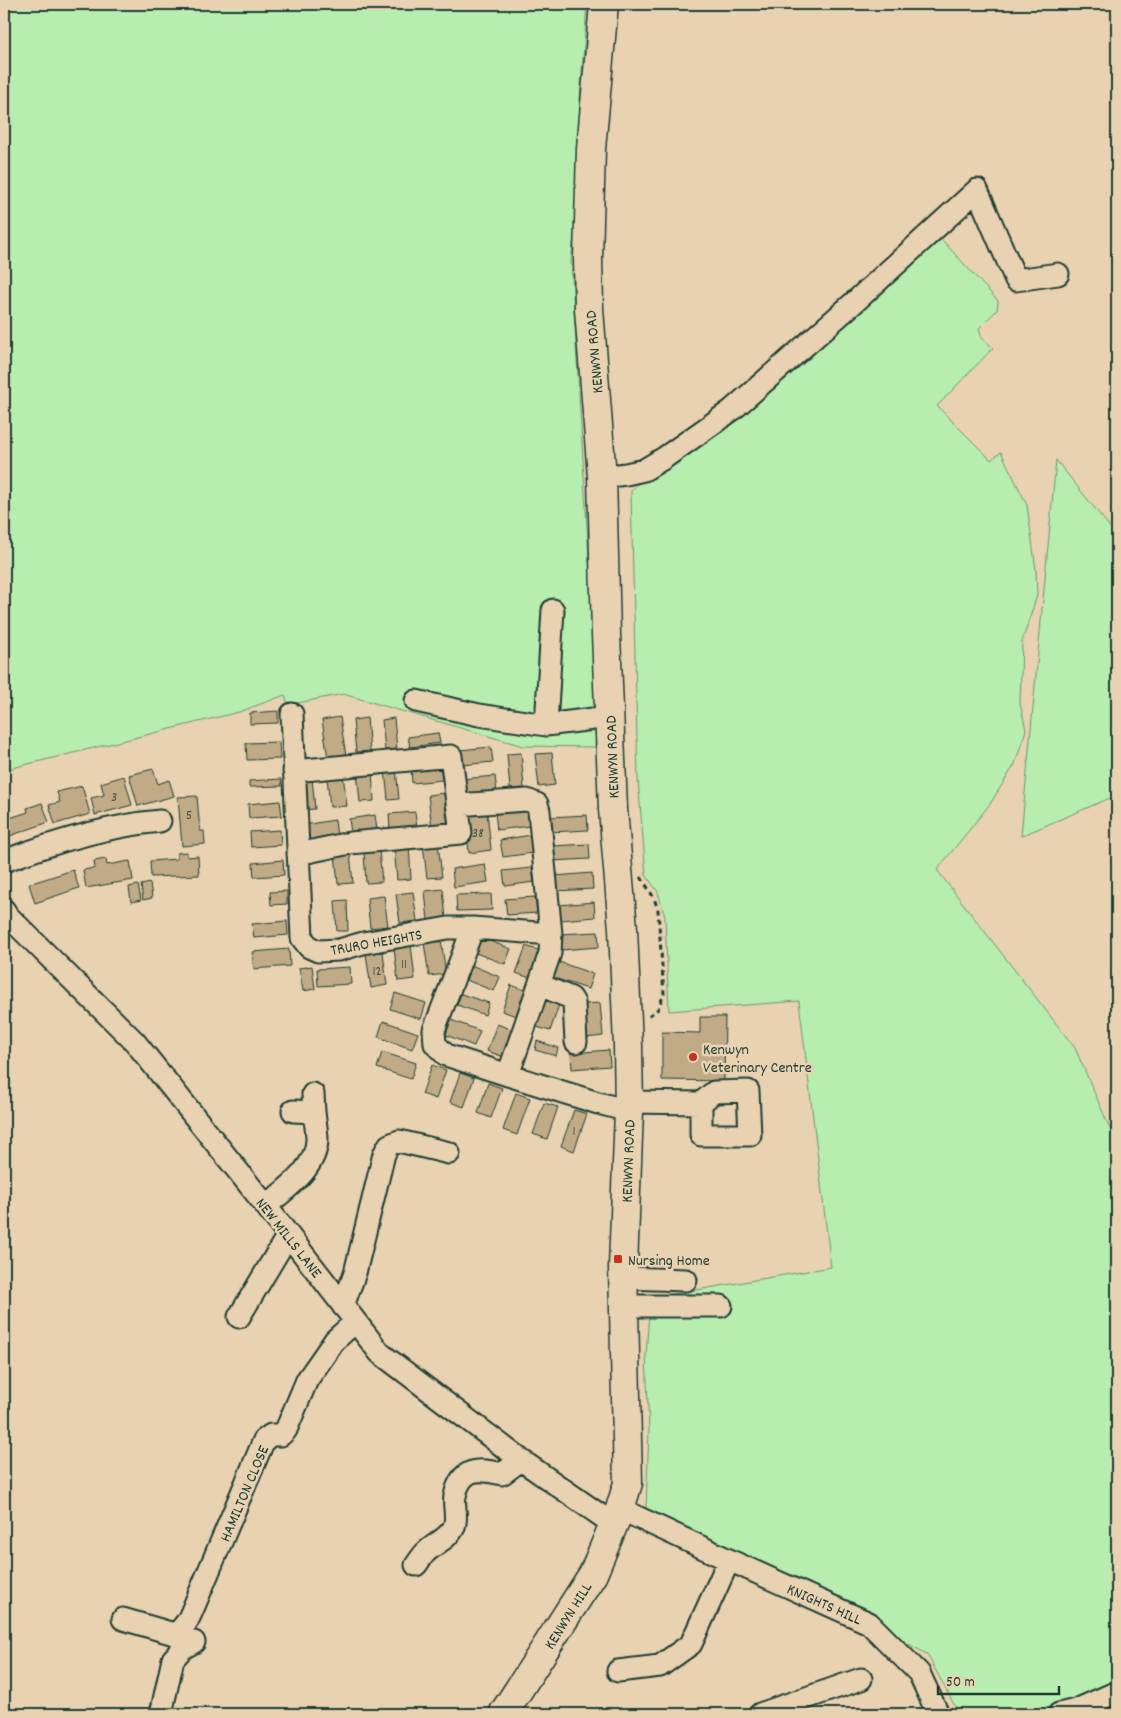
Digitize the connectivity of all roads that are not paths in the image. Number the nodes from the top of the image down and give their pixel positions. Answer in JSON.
{"nodes":[{"id":1,"x":604,"y":4,"type":"edge"},
{"id":2,"x":1058,"y":274,"type":"dead end"},
{"id":3,"x":602,"y":477,"type":"junction"},
{"id":4,"x":553,"y":610,"type":"dead end"},
{"id":5,"x":416,"y":701,"type":"dead end"},
{"id":6,"x":292,"y":714,"type":"dead end"},
{"id":7,"x":609,"y":717,"type":"junction"},
{"id":8,"x":546,"y":725,"type":"junction"},
{"id":9,"x":294,"y":771,"type":"junction"},
{"id":10,"x":457,"y":805,"type":"junction"},
{"id":11,"x":160,"y":821,"type":"dead end"},
{"id":12,"x":298,"y":854,"type":"junction"},
{"id":13,"x":4,"y":861,"type":"edge"},
{"id":14,"x":4,"y":910,"type":"edge"},
{"id":15,"x":448,"y":928,"type":"junction"},
{"id":16,"x":473,"y":928,"type":"junction"},
{"id":17,"x":551,"y":934,"type":"junction"},
{"id":18,"x":459,"y":964,"type":"junction"},
{"id":19,"x":540,"y":985,"type":"junction"},
{"id":20,"x":576,"y":1042,"type":"dead end"},
{"id":21,"x":508,"y":1075,"type":"junction"},
{"id":22,"x":701,"y":1103,"type":"dead end"},
{"id":23,"x":307,"y":1106,"type":"dead end"},
{"id":24,"x":629,"y":1106,"type":"junction"},
{"id":25,"x":449,"y":1153,"type":"dead end"},
{"id":26,"x":266,"y":1206,"type":"junction"},
{"id":27,"x":288,"y":1235,"type":"junction"},
{"id":28,"x":623,"y":1278,"type":"junction"},
{"id":29,"x":686,"y":1280,"type":"dead end"},
{"id":30,"x":624,"y":1306,"type":"junction"},
{"id":31,"x":721,"y":1306,"type":"dead end"},
{"id":32,"x":349,"y":1314,"type":"junction"},
{"id":33,"x":239,"y":1317,"type":"dead end"},
{"id":34,"x":522,"y":1460,"type":"junction"},
{"id":35,"x":617,"y":1516,"type":"junction"},
{"id":36,"x":729,"y":1560,"type":"junction"},
{"id":37,"x":416,"y":1565,"type":"dead end"},
{"id":38,"x":123,"y":1619,"type":"dead end"},
{"id":39,"x":194,"y":1642,"type":"dead end"},
{"id":40,"x":618,"y":1671,"type":"dead end"},
{"id":41,"x":861,"y":1679,"type":"dead end"},
{"id":42,"x":1117,"y":1692,"type":"edge"},
{"id":43,"x":161,"y":1714,"type":"edge"},
{"id":44,"x":503,"y":1714,"type":"edge"},
{"id":45,"x":760,"y":1714,"type":"edge"},
{"id":46,"x":938,"y":1714,"type":"edge"},
{"id":47,"x":1059,"y":1714,"type":"edge"}],
"edges":[{"from":1,"to":3,"type":"main road","name":"KENWYN ROAD"},
{"from":2,"to":3,"type":"street"},
{"from":3,"to":7,"type":"main road","name":"KENWYN ROAD"},
{"from":4,"to":8,"type":"street"},
{"from":5,"to":8,"type":"street"},
{"from":6,"to":9,"type":"street","name":"TRURO HEIGHTS"},
{"from":7,"to":8,"type":"street"},
{"from":7,"to":24,"type":"main road","name":"KENWYN ROAD"},
{"from":9,"to":10,"type":"street"},
{"from":9,"to":12,"type":"street","name":"TRURO HEIGHTS"},
{"from":10,"to":12,"type":"street"},
{"from":10,"to":17,"type":"street"},
{"from":11,"to":13,"type":"street"},
{"from":12,"to":15,"type":"street","name":"TRURO HEIGHTS"},
{"from":14,"to":26,"type":"street","name":"NEW MILLS LANE"},
{"from":15,"to":16,"type":"street","name":"TRURO HEIGHTS"},
{"from":15,"to":18,"type":"street"},
{"from":16,"to":17,"type":"street","name":"TRURO HEIGHTS"},
{"from":16,"to":18,"type":"street"},
{"from":17,"to":19,"type":"street"},
{"from":18,"to":21,"type":"street"},
{"from":19,"to":20,"type":"street"},
{"from":19,"to":21,"type":"street"},
{"from":21,"to":24,"type":"street"},
{"from":22,"to":24,"type":"street"},
{"from":23,"to":26,"type":"street"},
{"from":24,"to":28,"type":"main road","name":"KENWYN ROAD"},
{"from":25,"to":32,"type":"street"},
{"from":26,"to":27,"type":"street","name":"NEW MILLS LANE"},
{"from":27,"to":32,"type":"street","name":"NEW MILLS LANE"},
{"from":27,"to":33,"type":"street"},
{"from":28,"to":29,"type":"street"},
{"from":28,"to":30,"type":"main road","name":"KENWYN ROAD"},
{"from":30,"to":31,"type":"street"},
{"from":30,"to":35,"type":"main road","name":"KENWYN ROAD"},
{"from":32,"to":34,"type":"street","name":"NEW MILLS LANE"},
{"from":32,"to":38,"type":"street","name":"HAMILTON CLOSE"},
{"from":34,"to":35,"type":"street","name":"NEW MILLS LANE"},
{"from":34,"to":37,"type":"street"},
{"from":35,"to":36,"type":"street","name":"KNIGHTS HILL"},
{"from":35,"to":44,"type":"main road","name":"KENWYN HILL"},
{"from":36,"to":40,"type":"street"},
{"from":36,"to":46,"type":"street","name":"KNIGHTS HILL"},
{"from":39,"to":43,"type":"street"},
{"from":41,"to":45,"type":"street"},
{"from":42,"to":47,"type":"street"}]}
